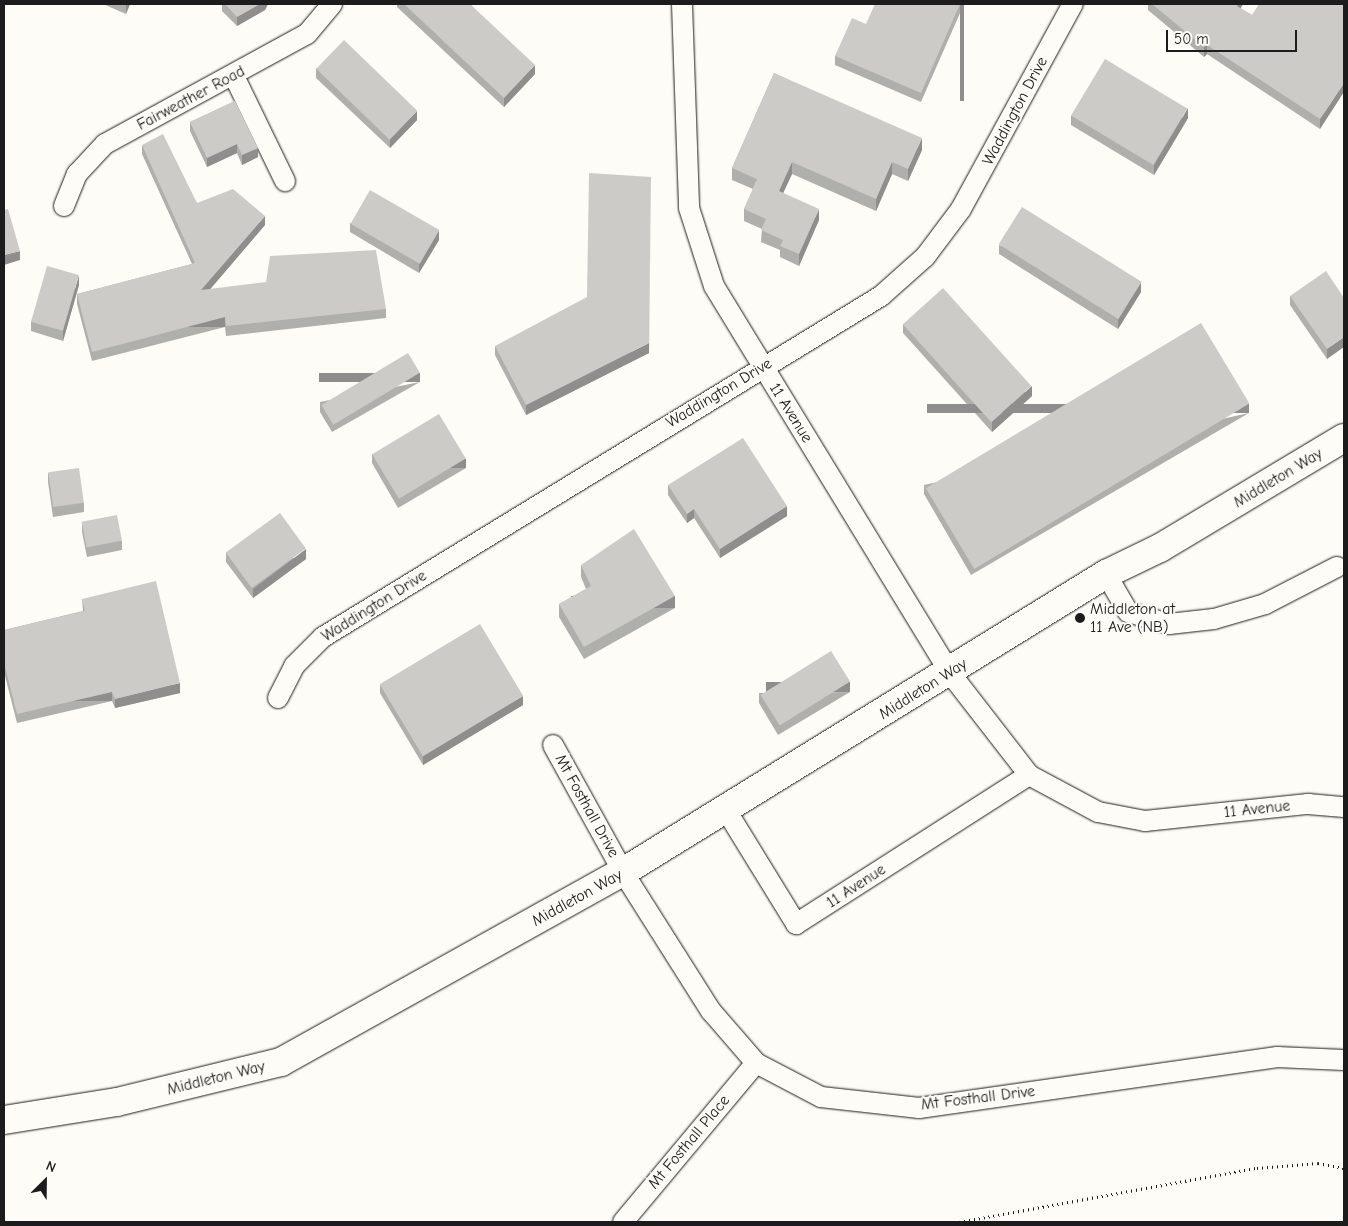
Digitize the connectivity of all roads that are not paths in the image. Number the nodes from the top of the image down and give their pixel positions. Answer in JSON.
{"nodes":[{"id":1,"x":332,"y":4,"type":"edge"},
{"id":2,"x":682,"y":4,"type":"edge"},
{"id":3,"x":1073,"y":4,"type":"edge"},
{"id":4,"x":234,"y":76,"type":"junction"},
{"id":5,"x":285,"y":181,"type":"dead end"},
{"id":6,"x":64,"y":206,"type":"dead end"},
{"id":7,"x":762,"y":366,"type":"junction"},
{"id":8,"x":1344,"y":438,"type":"edge"},
{"id":9,"x":1337,"y":567,"type":"dead end"},
{"id":10,"x":1106,"y":574,"type":"junction"},
{"id":11,"x":950,"y":673,"type":"junction"},
{"id":12,"x":278,"y":698,"type":"dead end"},
{"id":13,"x":554,"y":745,"type":"dead end"},
{"id":14,"x":1029,"y":776,"type":"junction"},
{"id":15,"x":1344,"y":807,"type":"edge"},
{"id":16,"x":726,"y":810,"type":"junction"},
{"id":17,"x":623,"y":872,"type":"junction"},
{"id":18,"x":1344,"y":1060,"type":"edge"},
{"id":19,"x":756,"y":1063,"type":"junction"},
{"id":20,"x":4,"y":1120,"type":"edge"},
{"id":21,"x":623,"y":1222,"type":"edge"}],
"edges":[{"from":1,"to":4,"type":"street","name":"Fairweather Road"},
{"from":2,"to":7,"type":"street","name":"11 Avenue"},
{"from":3,"to":7,"type":"street","name":"Waddington Drive"},
{"from":4,"to":5,"type":"street"},
{"from":4,"to":6,"type":"street","name":"Fairweather Road"},
{"from":7,"to":11,"type":"street","name":"11 Avenue"},
{"from":7,"to":12,"type":"street","name":"Waddington Drive"},
{"from":8,"to":10,"type":"street","name":"Middleton Way"},
{"from":9,"to":10,"type":"street"},
{"from":10,"to":11,"type":"street","name":"Middleton Way"},
{"from":11,"to":14,"type":"street","name":"11 Avenue"},
{"from":11,"to":16,"type":"street","name":"Middleton Way"},
{"from":13,"to":17,"type":"street","name":"Mt Fosthall Drive"},
{"from":14,"to":15,"type":"street","name":"11 Avenue"},
{"from":14,"to":16,"type":"street","name":"11 Avenue"},
{"from":16,"to":17,"type":"street","name":"Middleton Way"},
{"from":17,"to":19,"type":"street","name":"Mt Fosthall Drive"},
{"from":17,"to":20,"type":"street","name":"Middleton Way"},
{"from":18,"to":19,"type":"street","name":"Mt Fosthall Drive"},
{"from":19,"to":21,"type":"street","name":"Mt Fosthall Place"}]}
